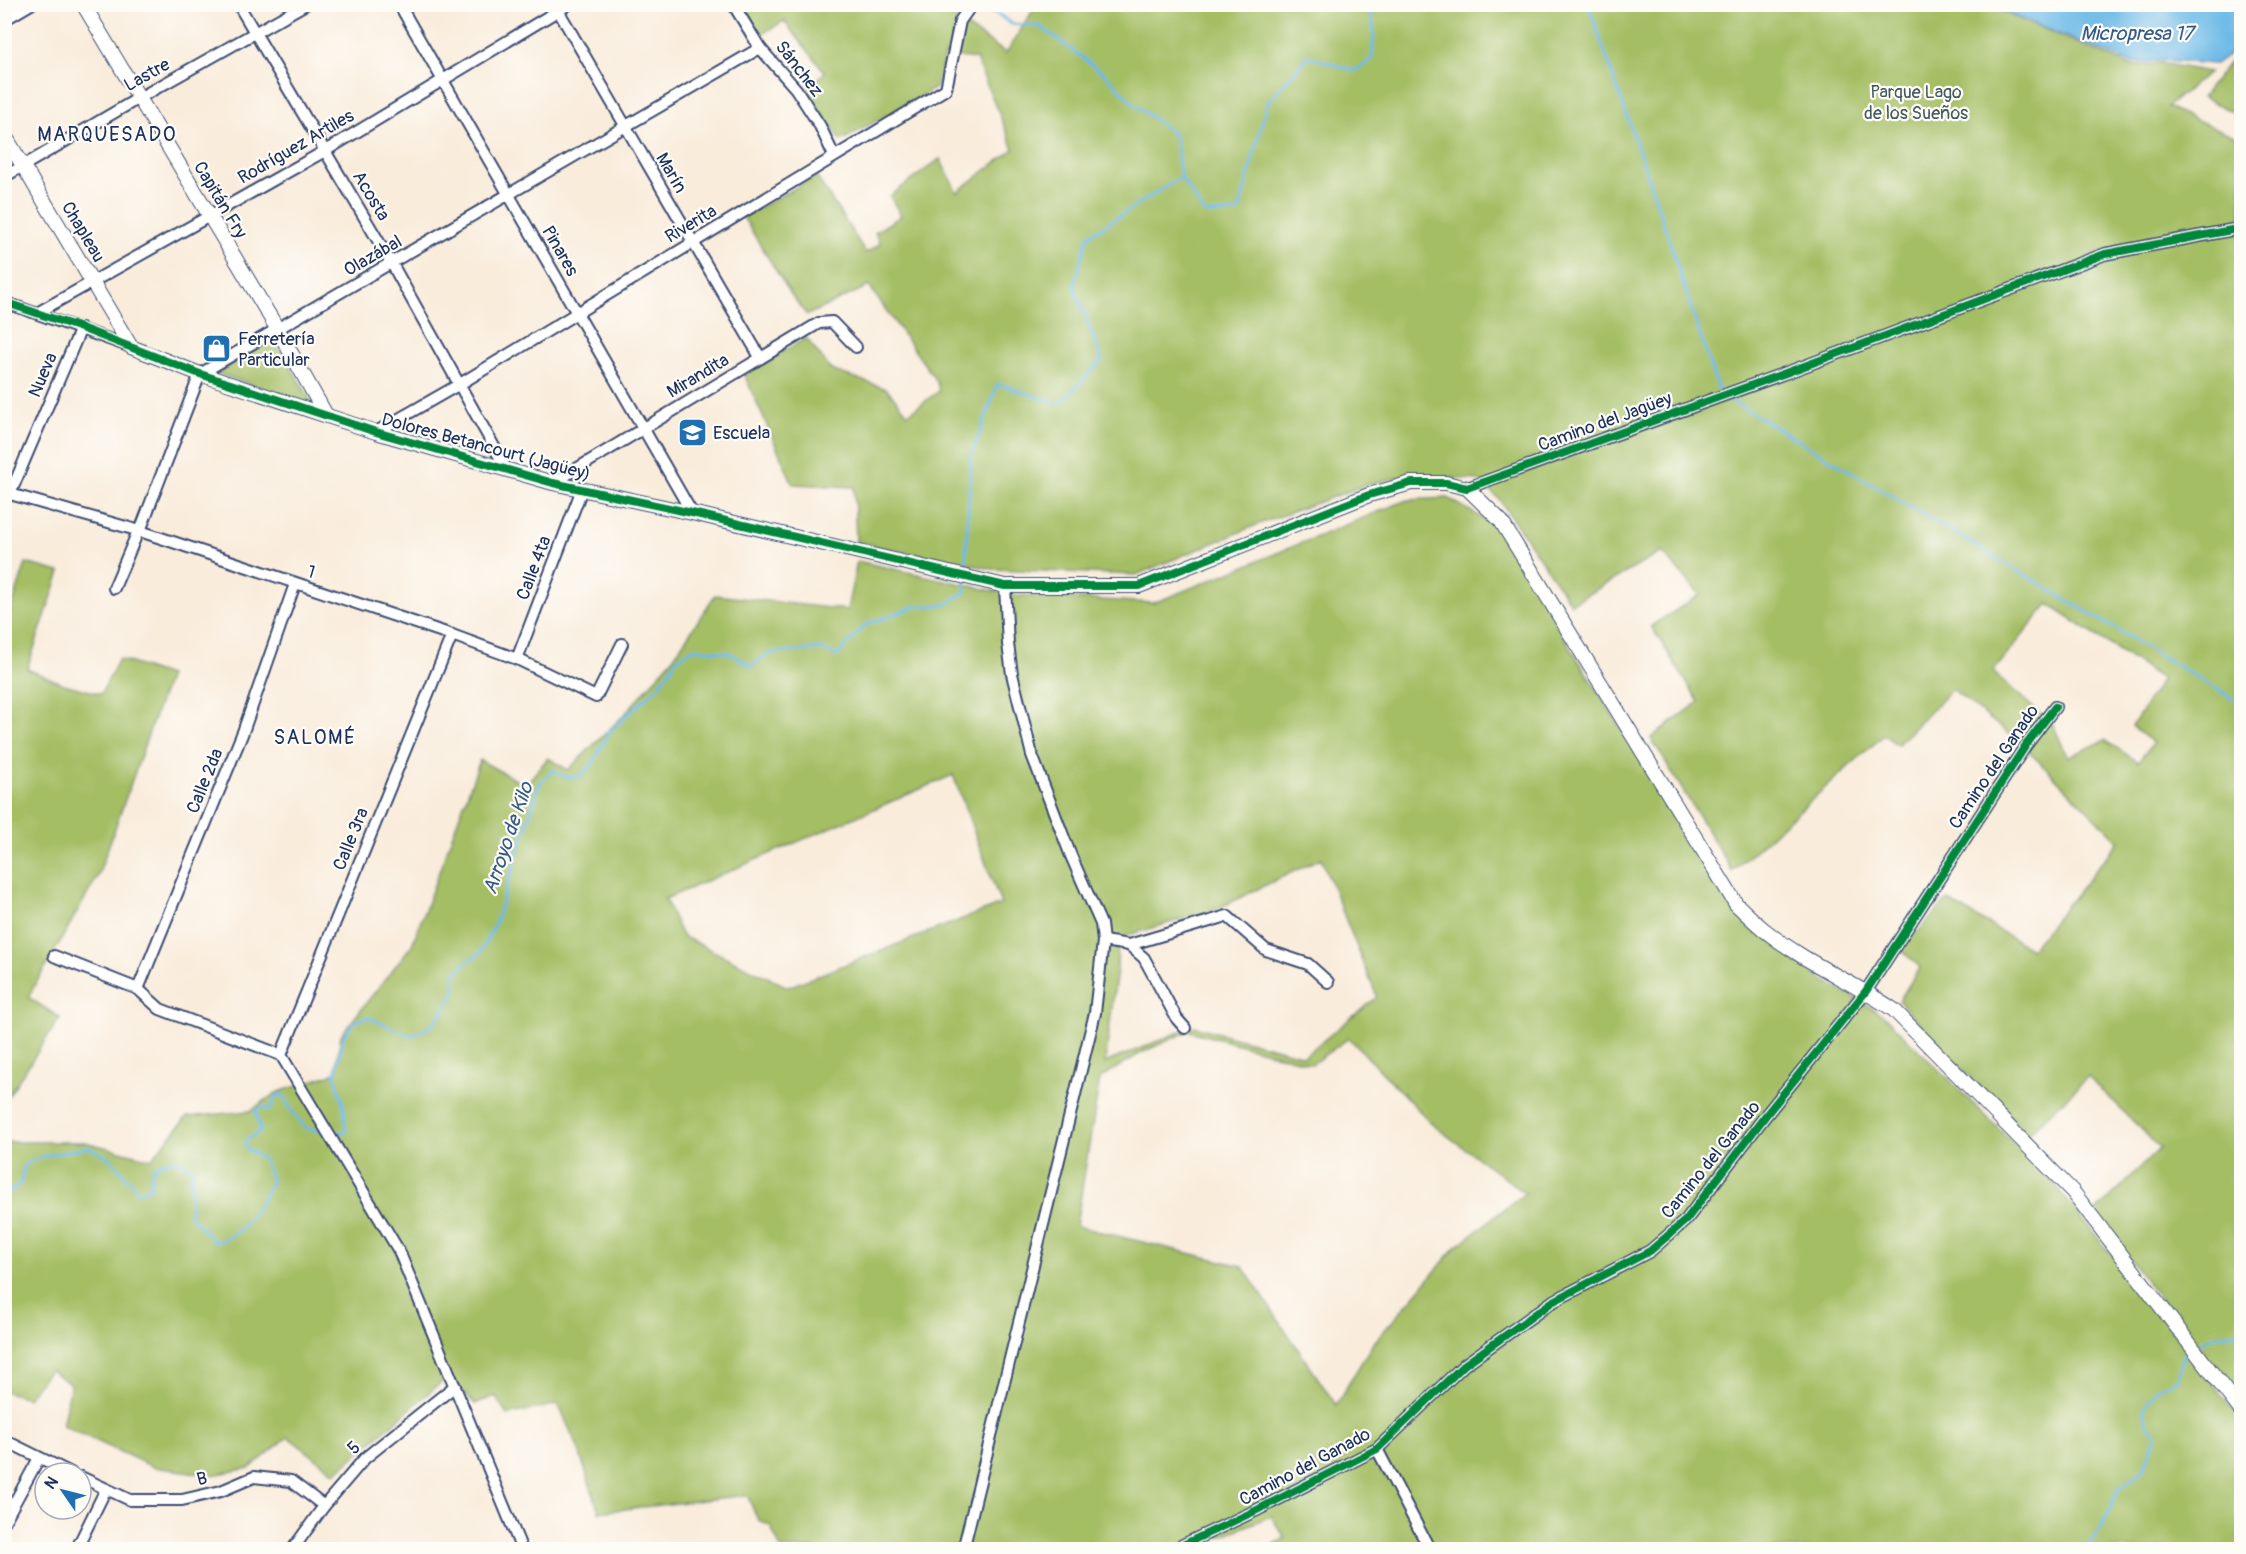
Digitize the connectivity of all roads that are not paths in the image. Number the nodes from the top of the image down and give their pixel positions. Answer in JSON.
{"nodes":[{"id":1,"x":32,"y":4,"type":"edge"},
{"id":2,"x":82,"y":4,"type":"edge"},
{"id":3,"x":238,"y":4,"type":"edge"},
{"id":4,"x":306,"y":4,"type":"edge"},
{"id":5,"x":399,"y":4,"type":"edge"},
{"id":6,"x":569,"y":4,"type":"edge"},
{"id":7,"x":733,"y":4,"type":"edge"},
{"id":8,"x":972,"y":4,"type":"edge"},
{"id":9,"x":556,"y":8,"type":"edge"},
{"id":10,"x":4,"y":20,"type":"edge"},
{"id":11,"x":255,"y":34,"type":"junction"},
{"id":12,"x":760,"y":48,"type":"junction"},
{"id":13,"x":443,"y":80,"type":"junction"},
{"id":14,"x":139,"y":98,"type":"junction"},
{"id":15,"x":625,"y":126,"type":"junction"},
{"id":16,"x":4,"y":134,"type":"edge"},
{"id":17,"x":325,"y":151,"type":"junction"},
{"id":18,"x":834,"y":156,"type":"junction"},
{"id":19,"x":23,"y":167,"type":"junction"},
{"id":20,"x":4,"y":177,"type":"edge"},
{"id":21,"x":508,"y":194,"type":"junction"},
{"id":22,"x":208,"y":215,"type":"junction"},
{"id":23,"x":2241,"y":228,"type":"edge"},
{"id":24,"x":692,"y":243,"type":"junction"},
{"id":25,"x":392,"y":264,"type":"junction"},
{"id":26,"x":93,"y":283,"type":"junction"},
{"id":27,"x":4,"y":302,"type":"edge"},
{"id":28,"x":37,"y":313,"type":"junction"},
{"id":29,"x":576,"y":314,"type":"junction"},
{"id":30,"x":81,"y":328,"type":"junction"},
{"id":31,"x":278,"y":330,"type":"junction"},
{"id":32,"x":131,"y":347,"type":"junction"},
{"id":33,"x":856,"y":347,"type":"dead end"},
{"id":34,"x":760,"y":357,"type":"junction"},
{"id":35,"x":200,"y":374,"type":"junction"},
{"id":36,"x":460,"y":384,"type":"junction"},
{"id":37,"x":326,"y":415,"type":"junction"},
{"id":38,"x":644,"y":428,"type":"junction"},
{"id":39,"x":376,"y":432,"type":"junction"},
{"id":40,"x":507,"y":470,"type":"junction"},
{"id":41,"x":554,"y":483,"type":"junction"},
{"id":42,"x":1467,"y":488,"type":"junction"},
{"id":43,"x":582,"y":489,"type":"junction"},
{"id":44,"x":7,"y":497,"type":"edge"},
{"id":45,"x":692,"y":513,"type":"junction"},
{"id":46,"x":140,"y":531,"type":"junction"},
{"id":47,"x":973,"y":579,"type":"joint"},
{"id":48,"x":295,"y":584,"type":"junction"},
{"id":49,"x":1005,"y":586,"type":"junction"},
{"id":50,"x":114,"y":588,"type":"dead end"},
{"id":51,"x":452,"y":635,"type":"junction"},
{"id":52,"x":622,"y":644,"type":"dead end"},
{"id":53,"x":517,"y":659,"type":"junction"},
{"id":54,"x":2055,"y":707,"type":"dead end"},
{"id":55,"x":1103,"y":941,"type":"junction"},
{"id":56,"x":1129,"y":945,"type":"junction"},
{"id":57,"x":54,"y":956,"type":"dead end"},
{"id":58,"x":1328,"y":982,"type":"dead end"},
{"id":59,"x":138,"y":989,"type":"junction"},
{"id":60,"x":1866,"y":991,"type":"junction"},
{"id":61,"x":1185,"y":1028,"type":"dead end"},
{"id":62,"x":281,"y":1055,"type":"junction"},
{"id":63,"x":455,"y":1386,"type":"junction"},
{"id":64,"x":2241,"y":1412,"type":"edge"},
{"id":65,"x":4,"y":1440,"type":"edge"},
{"id":66,"x":1377,"y":1449,"type":"junction"},
{"id":67,"x":39,"y":1458,"type":"junction"},
{"id":68,"x":45,"y":1461,"type":"edge"},
{"id":69,"x":93,"y":1483,"type":"edge"},
{"id":70,"x":106,"y":1489,"type":"junction"},
{"id":71,"x":324,"y":1506,"type":"junction"},
{"id":72,"x":4,"y":1522,"type":"edge"},
{"id":73,"x":76,"y":1550,"type":"edge"},
{"id":74,"x":292,"y":1550,"type":"edge"},
{"id":75,"x":522,"y":1550,"type":"edge"},
{"id":76,"x":963,"y":1550,"type":"edge"},
{"id":77,"x":1172,"y":1550,"type":"edge"},
{"id":78,"x":1430,"y":1550,"type":"edge"}],
"edges":[{"from":1,"to":10,"type":"street"},
{"from":2,"to":14,"type":"street","name":"Capitán Fry"},
{"from":3,"to":11,"type":"street","name":"Acosta"},
{"from":4,"to":11,"type":"street","name":"Lastre"},
{"from":5,"to":13,"type":"street","name":"Pinares"},
{"from":6,"to":9,"type":"street","name":"Rodríguez Artiles"},
{"from":7,"to":12,"type":"street","name":"Sánchez"},
{"from":8,"to":18,"type":"street","name":"Riverita"},
{"from":9,"to":13,"type":"street","name":"Rodríguez Artiles"},
{"from":9,"to":15,"type":"street","name":"Marín"},
{"from":11,"to":14,"type":"street","name":"Lastre"},
{"from":11,"to":17,"type":"street","name":"Acosta"},
{"from":12,"to":15,"type":"street","name":"Olazábal"},
{"from":12,"to":18,"type":"street","name":"Sánchez"},
{"from":13,"to":17,"type":"street","name":"Rodríguez Artiles"},
{"from":13,"to":21,"type":"street","name":"Pinares"},
{"from":14,"to":19,"type":"street","name":"Lastre"},
{"from":14,"to":22,"type":"street","name":"Capitán Fry"},
{"from":15,"to":21,"type":"street","name":"Olazábal"},
{"from":15,"to":24,"type":"street","name":"Marín"},
{"from":16,"to":19,"type":"street","name":"Chapleau"},
{"from":17,"to":22,"type":"street","name":"Rodríguez Artiles"},
{"from":17,"to":25,"type":"street","name":"Acosta"},
{"from":18,"to":24,"type":"street","name":"Riverita"},
{"from":19,"to":20,"type":"street","name":"Lastre"},
{"from":19,"to":26,"type":"street","name":"Chapleau"},
{"from":21,"to":25,"type":"street","name":"Olazábal"},
{"from":21,"to":29,"type":"street","name":"Pinares"},
{"from":22,"to":26,"type":"street","name":"Rodríguez Artiles"},
{"from":22,"to":31,"type":"street","name":"Capitán Fry"},
{"from":23,"to":42,"type":"street","name":"Camino del Jagüey"},
{"from":24,"to":29,"type":"street","name":"Riverita"},
{"from":24,"to":34,"type":"street","name":"Marín"},
{"from":25,"to":31,"type":"street","name":"Olazábal"},
{"from":25,"to":36,"type":"street","name":"Acosta"},
{"from":26,"to":28,"type":"street","name":"Rodríguez Artiles"},
{"from":26,"to":32,"type":"street","name":"Chapleau"},
{"from":27,"to":28,"type":"street","name":"Dolores Betancourt (Jagüey)"},
{"from":28,"to":30,"type":"street","name":"Dolores Betancourt (Jagüey)"},
{"from":29,"to":36,"type":"street","name":"Riverita"},
{"from":29,"to":38,"type":"street","name":"Pinares"},
{"from":30,"to":32,"type":"street","name":"Dolores Betancourt (Jagüey)"},
{"from":30,"to":44,"type":"street","name":"Nueva"},
{"from":31,"to":35,"type":"street","name":"Olazábal"},
{"from":31,"to":37,"type":"street","name":"Capitán Fry"},
{"from":32,"to":35,"type":"street","name":"Dolores Betancourt (Jagüey)"},
{"from":33,"to":34,"type":"street","name":"Mirandita"},
{"from":34,"to":38,"type":"street","name":"Mirandita"},
{"from":35,"to":37,"type":"street","name":"Dolores Betancourt (Jagüey)"},
{"from":35,"to":46,"type":"street"},
{"from":36,"to":39,"type":"street","name":"Riverita"},
{"from":36,"to":40,"type":"street","name":"Acosta"},
{"from":37,"to":39,"type":"street","name":"Dolores Betancourt (Jagüey)"},
{"from":38,"to":41,"type":"street","name":"Mirandita"},
{"from":38,"to":45,"type":"street","name":"Pinares"},
{"from":39,"to":40,"type":"street","name":"Dolores Betancourt (Jagüey)"},
{"from":40,"to":41,"type":"street","name":"Dolores Betancourt (Jagüey)"},
{"from":41,"to":43,"type":"street","name":"Dolores Betancourt (Jagüey)"},
{"from":42,"to":49,"type":"street","name":"Camino del Jagüey"},
{"from":42,"to":60,"type":"street"},
{"from":43,"to":45,"type":"street","name":"Dolores Betancourt (Jagüey)"},
{"from":43,"to":53,"type":"street","name":"Calle 4ta"},
{"from":44,"to":46,"type":"street","name":"1"},
{"from":45,"to":47,"type":"street","name":"Dolores Betancourt (Jagüey)"},
{"from":46,"to":48,"type":"street","name":"1"},
{"from":46,"to":50,"type":"street"},
{"from":47,"to":49,"type":"street","name":"Camino del Jagüey"},
{"from":48,"to":51,"type":"street","name":"1"},
{"from":48,"to":59,"type":"street","name":"Calle 2da"},
{"from":49,"to":55,"type":"street"},
{"from":51,"to":53,"type":"street","name":"1"},
{"from":51,"to":62,"type":"street","name":"Calle 3ra"},
{"from":52,"to":53,"type":"street","name":"1"},
{"from":54,"to":60,"type":"street","name":"Camino del Ganado"},
{"from":55,"to":56,"type":"street"},
{"from":55,"to":76,"type":"street"},
{"from":56,"to":58,"type":"street"},
{"from":56,"to":61,"type":"street"},
{"from":57,"to":59,"type":"street"},
{"from":59,"to":62,"type":"street"},
{"from":60,"to":64,"type":"street"},
{"from":60,"to":66,"type":"street","name":"Camino del Ganado"},
{"from":62,"to":63,"type":"street"},
{"from":63,"to":71,"type":"street","name":"5"},
{"from":63,"to":75,"type":"street"},
{"from":65,"to":67,"type":"street"},
{"from":66,"to":77,"type":"street","name":"Camino del Ganado"},
{"from":66,"to":78,"type":"street"},
{"from":67,"to":68,"type":"street"},
{"from":67,"to":72,"type":"street"},
{"from":69,"to":70,"type":"street","name":"B"},
{"from":70,"to":71,"type":"street","name":"B"},
{"from":70,"to":73,"type":"street"},
{"from":71,"to":74,"type":"street","name":"5"}]}
